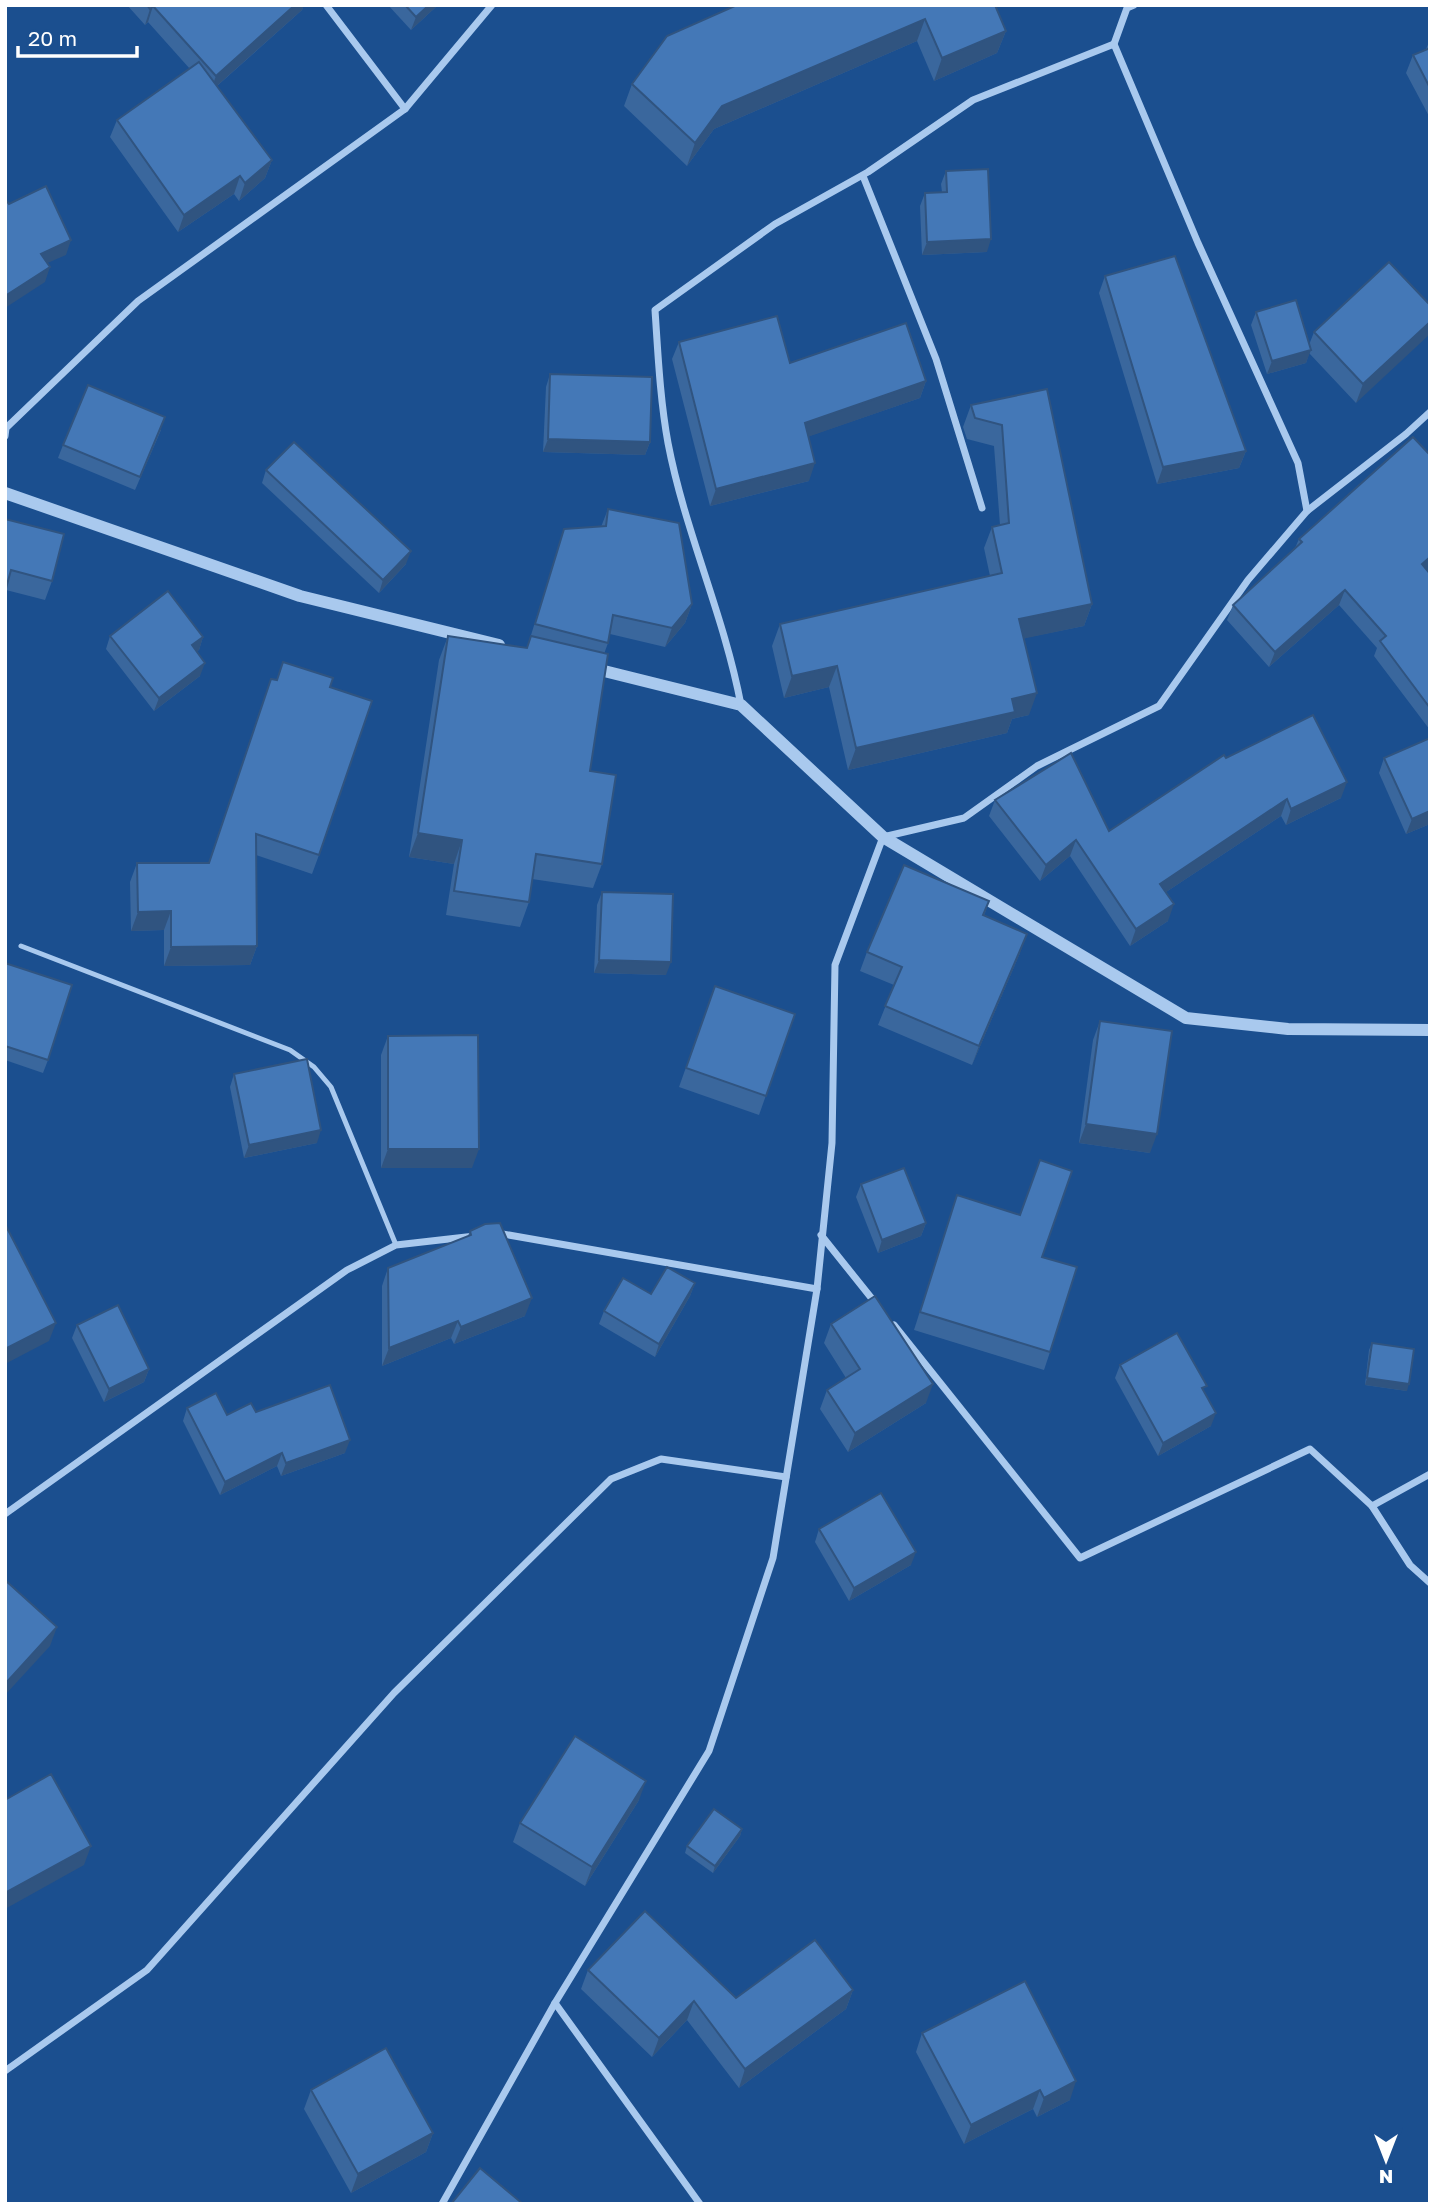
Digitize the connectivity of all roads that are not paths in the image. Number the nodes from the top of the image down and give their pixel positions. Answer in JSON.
{"nodes":[{"id":1,"x":326,"y":5,"type":"edge"},
{"id":2,"x":492,"y":5,"type":"edge"},
{"id":3,"x":1134,"y":5,"type":"edge"},
{"id":4,"x":1114,"y":44,"type":"junction"},
{"id":5,"x":405,"y":109,"type":"junction"},
{"id":6,"x":863,"y":176,"type":"junction"},
{"id":7,"x":1430,"y":412,"type":"edge"},
{"id":8,"x":5,"y":436,"type":"edge"},
{"id":9,"x":5,"y":493,"type":"edge"},
{"id":10,"x":982,"y":508,"type":"dead end"},
{"id":11,"x":1307,"y":511,"type":"junction"},
{"id":12,"x":513,"y":649,"type":"edge"},
{"id":13,"x":580,"y":665,"type":"edge"},
{"id":14,"x":741,"y":705,"type":"junction"},
{"id":15,"x":883,"y":837,"type":"junction"},
{"id":16,"x":20,"y":946,"type":"dead end"},
{"id":17,"x":1430,"y":1030,"type":"edge"},
{"id":18,"x":821,"y":1235,"type":"junction"},
{"id":19,"x":396,"y":1245,"type":"junction"},
{"id":20,"x":817,"y":1289,"type":"junction"},
{"id":21,"x":882,"y":1310,"type":"edge"},
{"id":22,"x":890,"y":1321,"type":"edge"},
{"id":23,"x":1430,"y":1475,"type":"edge"},
{"id":24,"x":786,"y":1476,"type":"junction"},
{"id":25,"x":1372,"y":1506,"type":"junction"},
{"id":26,"x":5,"y":1514,"type":"edge"},
{"id":27,"x":1430,"y":1583,"type":"edge"},
{"id":28,"x":555,"y":2003,"type":"junction"},
{"id":29,"x":5,"y":2071,"type":"edge"},
{"id":30,"x":442,"y":2204,"type":"edge"},
{"id":31,"x":700,"y":2204,"type":"edge"}],
"edges":[{"from":1,"to":5,"type":"street"},
{"from":2,"to":5,"type":"street"},
{"from":3,"to":4,"type":"street"},
{"from":4,"to":6,"type":"street"},
{"from":4,"to":11,"type":"street"},
{"from":5,"to":8,"type":"street"},
{"from":6,"to":10,"type":"street"},
{"from":6,"to":14,"type":"street"},
{"from":7,"to":11,"type":"street"},
{"from":9,"to":12,"type":"street"},
{"from":11,"to":15,"type":"street"},
{"from":13,"to":14,"type":"street"},
{"from":14,"to":15,"type":"street"},
{"from":15,"to":17,"type":"street"},
{"from":15,"to":18,"type":"street"},
{"from":16,"to":19,"type":"lane"},
{"from":18,"to":20,"type":"street"},
{"from":18,"to":21,"type":"street"},
{"from":19,"to":20,"type":"street"},
{"from":19,"to":26,"type":"street"},
{"from":20,"to":24,"type":"street"},
{"from":22,"to":25,"type":"street"},
{"from":23,"to":25,"type":"street"},
{"from":24,"to":28,"type":"street"},
{"from":24,"to":29,"type":"street"},
{"from":25,"to":27,"type":"street"},
{"from":28,"to":30,"type":"street"},
{"from":28,"to":31,"type":"street"}]}
